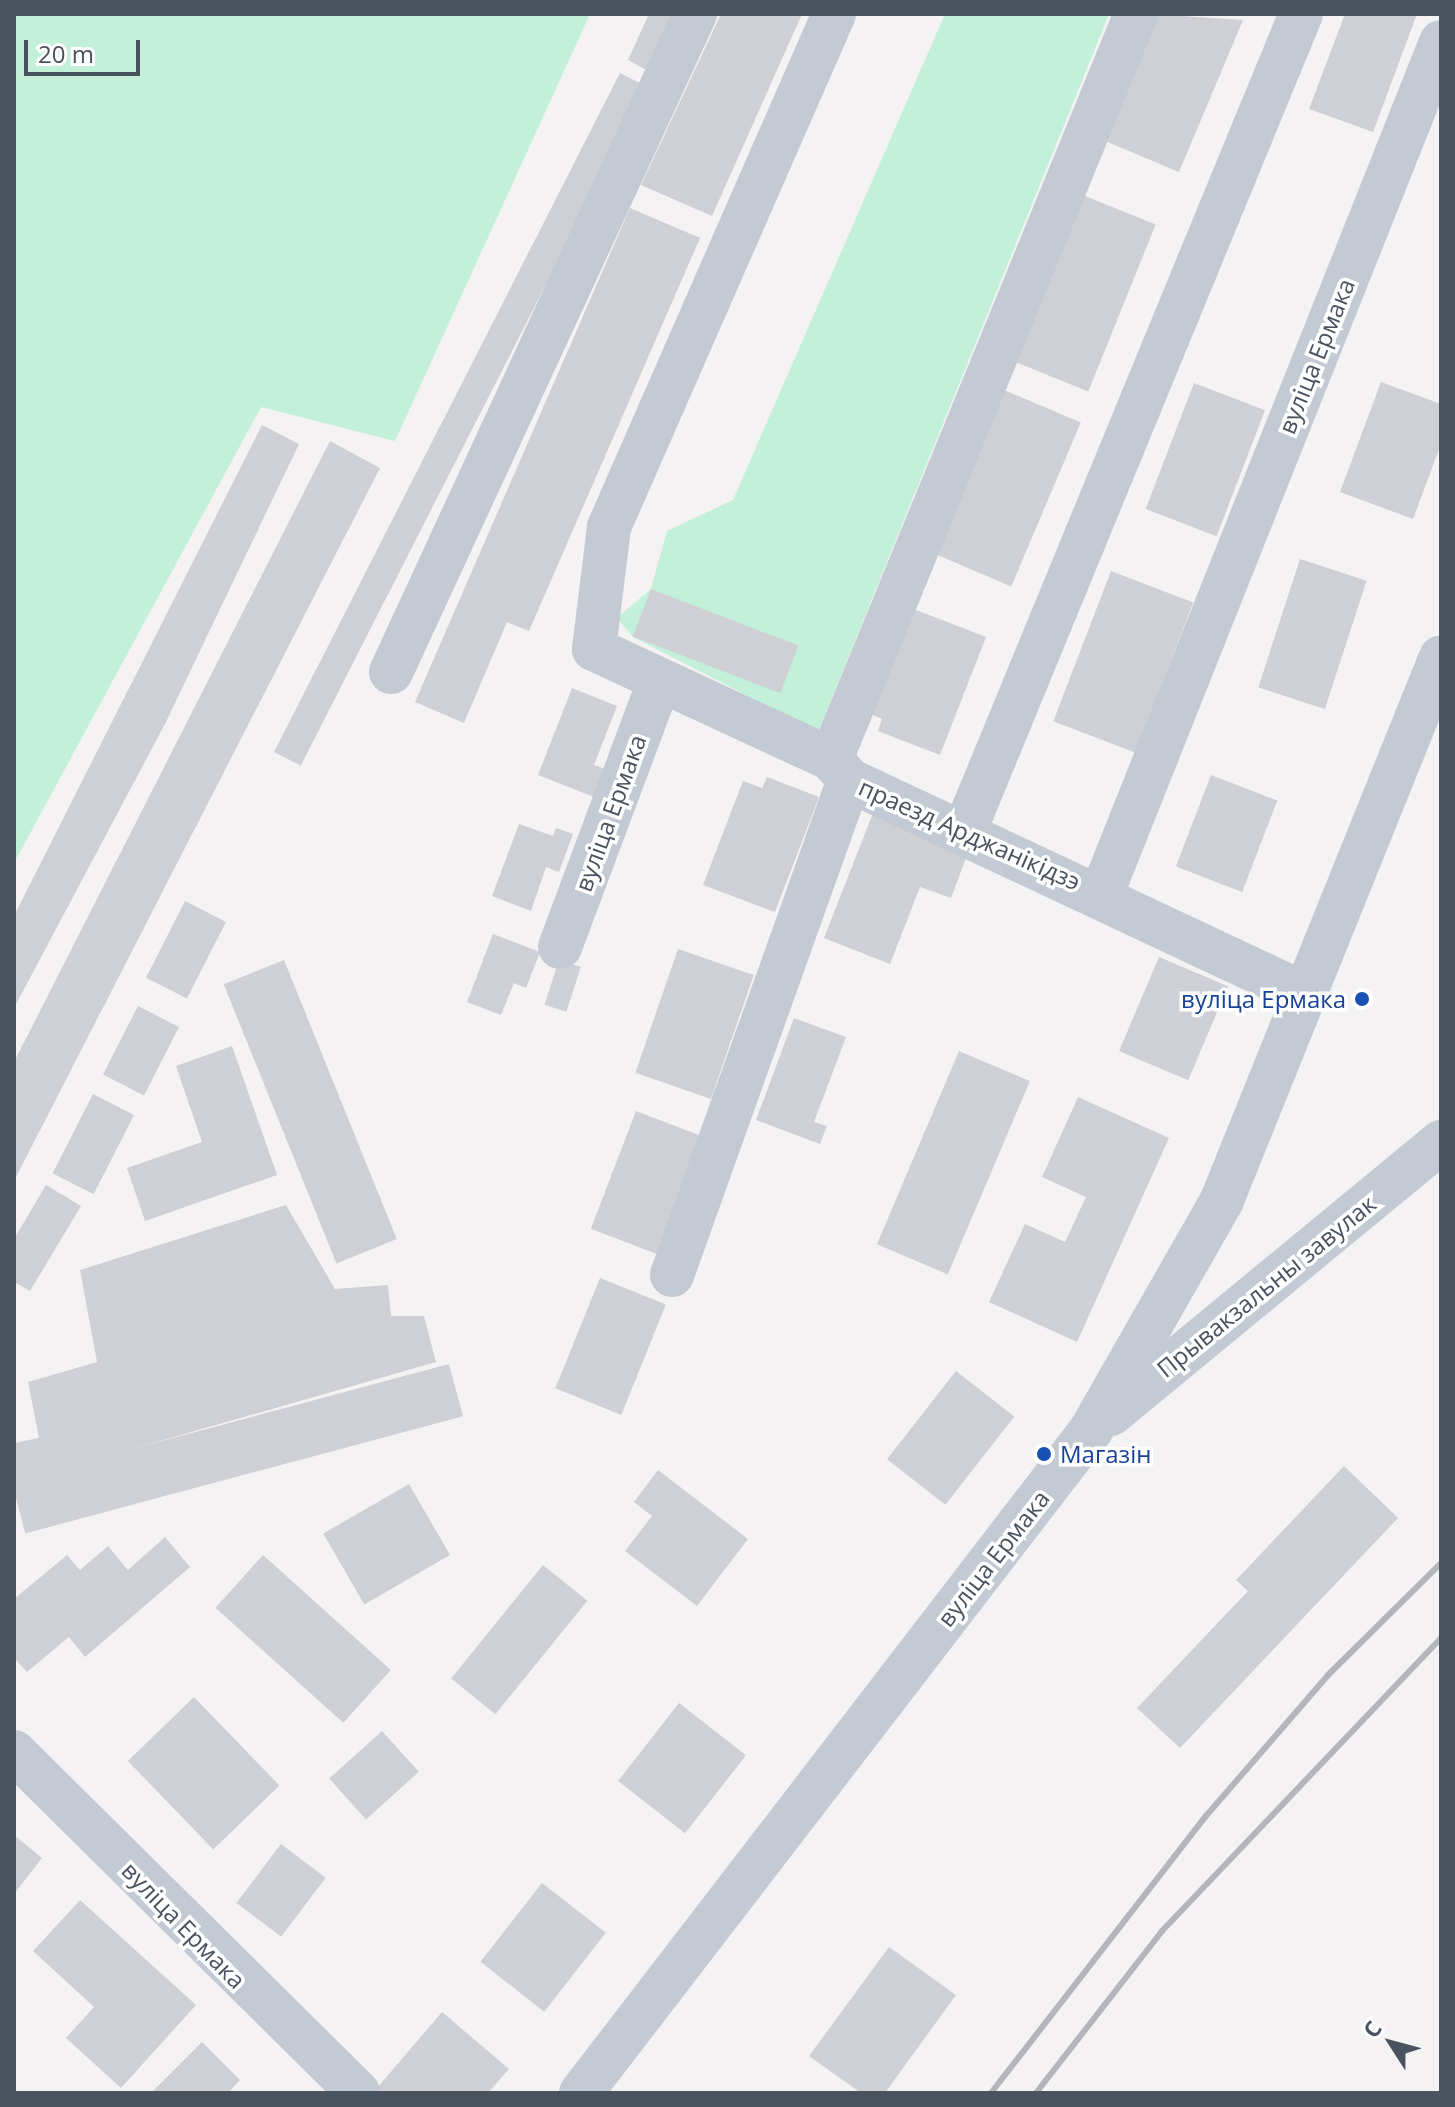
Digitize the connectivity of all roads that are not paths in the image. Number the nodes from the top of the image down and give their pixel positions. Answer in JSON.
{"nodes":[{"id":1,"x":695,"y":14,"type":"edge"},
{"id":2,"x":834,"y":14,"type":"edge"},
{"id":3,"x":1136,"y":14,"type":"edge"},
{"id":4,"x":1301,"y":14,"type":"edge"},
{"id":5,"x":1441,"y":42,"type":"edge"},
{"id":6,"x":1441,"y":657,"type":"edge"},
{"id":7,"x":391,"y":672,"type":"dead end"},
{"id":8,"x":660,"y":680,"type":"junction"},
{"id":9,"x":840,"y":769,"type":"junction"},
{"id":10,"x":965,"y":830,"type":"junction"},
{"id":11,"x":1102,"y":893,"type":"junction"},
{"id":12,"x":560,"y":947,"type":"dead end"},
{"id":13,"x":1307,"y":995,"type":"junction"},
{"id":14,"x":1441,"y":1142,"type":"edge"},
{"id":15,"x":672,"y":1275,"type":"dead end"},
{"id":16,"x":1091,"y":1430,"type":"junction"},
{"id":17,"x":14,"y":1752,"type":"edge"},
{"id":18,"x":358,"y":2093,"type":"edge"},
{"id":19,"x":581,"y":2093,"type":"edge"}],
"edges":[{"from":1,"to":7,"type":"street"},
{"from":2,"to":8,"type":"street","name":"праезд Арджанікідзэ"},
{"from":3,"to":9,"type":"street"},
{"from":4,"to":10,"type":"street"},
{"from":5,"to":11,"type":"street","name":"вуліца Ермака"},
{"from":6,"to":13,"type":"street","name":"вуліца Ермака"},
{"from":8,"to":9,"type":"street","name":"праезд Арджанікідзэ"},
{"from":8,"to":12,"type":"street","name":"вуліца Ермака"},
{"from":9,"to":10,"type":"street","name":"праезд Арджанікідзэ"},
{"from":9,"to":15,"type":"street"},
{"from":10,"to":11,"type":"street","name":"праезд Арджанікідзэ"},
{"from":11,"to":13,"type":"street","name":"праезд Арджанікідзэ"},
{"from":13,"to":16,"type":"street","name":"вуліца Ермака"},
{"from":14,"to":16,"type":"street","name":"Прывакзальны завулак"},
{"from":16,"to":19,"type":"street","name":"вуліца Ермака"},
{"from":17,"to":18,"type":"street","name":"вуліца Ермака"}]}
